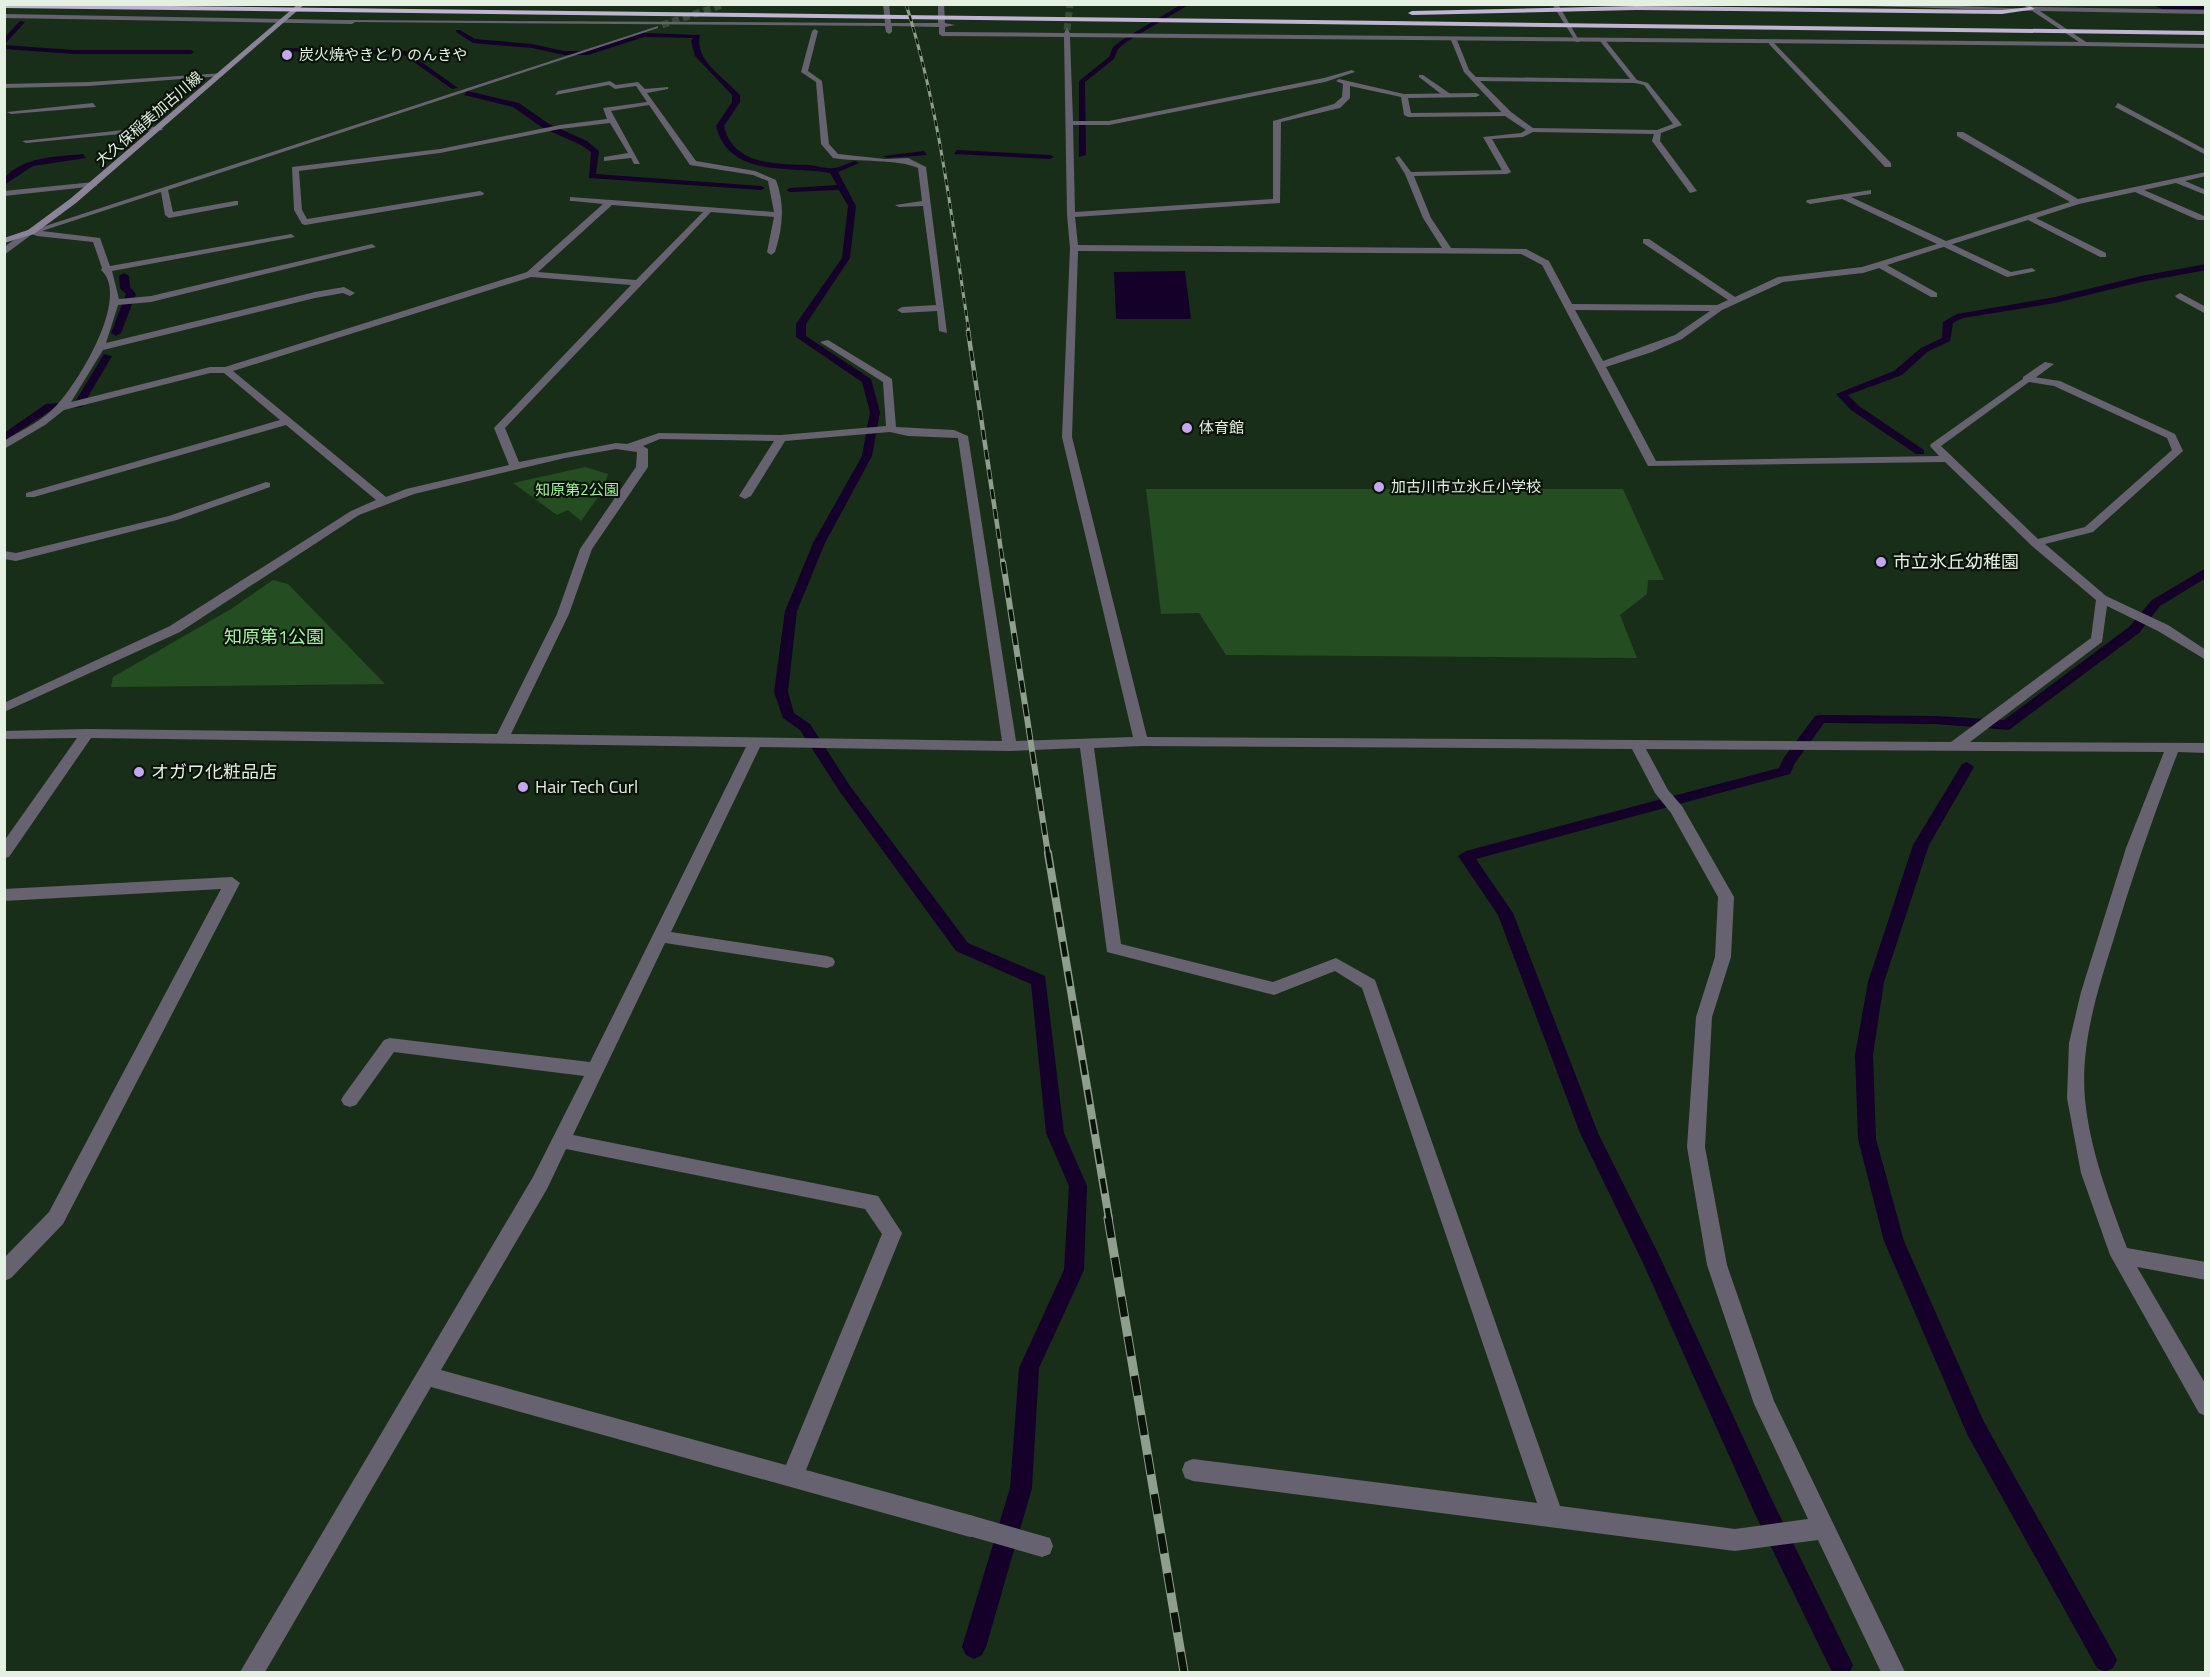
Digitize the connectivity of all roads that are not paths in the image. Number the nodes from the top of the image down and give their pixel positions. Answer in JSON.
{"nodes":[{"id":1,"x":302,"y":4,"type":"edge"},
{"id":2,"x":616,"y":4,"type":"edge"},
{"id":3,"x":941,"y":4,"type":"edge"},
{"id":4,"x":1216,"y":4,"type":"edge"},
{"id":5,"x":1382,"y":4,"type":"edge"},
{"id":6,"x":1555,"y":4,"type":"edge"},
{"id":7,"x":1805,"y":4,"type":"edge"},
{"id":8,"x":4,"y":6,"type":"edge"},
{"id":9,"x":883,"y":6,"type":"edge"},
{"id":10,"x":2028,"y":7,"type":"edge"},
{"id":11,"x":2205,"y":12,"type":"edge"},
{"id":12,"x":1395,"y":13,"type":"dead end"},
{"id":13,"x":1407,"y":13,"type":"dead end"},
{"id":14,"x":1372,"y":14,"type":"junction"},
{"id":15,"x":4,"y":16,"type":"edge"},
{"id":16,"x":284,"y":21,"type":"junction"},
{"id":17,"x":344,"y":21,"type":"junction"},
{"id":18,"x":881,"y":21,"type":"junction"},
{"id":19,"x":2205,"y":24,"type":"edge"},
{"id":20,"x":662,"y":25,"type":"tunnel mouth"},
{"id":21,"x":1466,"y":25,"type":"junction"},
{"id":22,"x":647,"y":30,"type":"junction"},
{"id":23,"x":815,"y":31,"type":"junction"},
{"id":24,"x":1067,"y":32,"type":"junction"},
{"id":25,"x":2205,"y":33,"type":"edge"},
{"id":26,"x":1495,"y":37,"type":"junction"},
{"id":27,"x":1454,"y":40,"type":"junction"},
{"id":28,"x":1578,"y":41,"type":"junction"},
{"id":29,"x":1603,"y":41,"type":"junction"},
{"id":30,"x":1771,"y":43,"type":"junction"},
{"id":31,"x":2085,"y":44,"type":"junction"},
{"id":32,"x":2205,"y":46,"type":"edge"},
{"id":33,"x":1352,"y":72,"type":"dead end"},
{"id":34,"x":222,"y":74,"type":"junction"},
{"id":35,"x":1421,"y":76,"type":"dead end"},
{"id":36,"x":1477,"y":79,"type":"junction"},
{"id":37,"x":1325,"y":80,"type":"junction"},
{"id":38,"x":1635,"y":81,"type":"junction"},
{"id":39,"x":1347,"y":82,"type":"junction"},
{"id":40,"x":88,"y":84,"type":"junction"},
{"id":41,"x":4,"y":86,"type":"edge"},
{"id":42,"x":666,"y":88,"type":"dead end"},
{"id":43,"x":643,"y":91,"type":"junction"},
{"id":44,"x":84,"y":92,"type":"dead end"},
{"id":45,"x":558,"y":93,"type":"dead end"},
{"id":46,"x":1448,"y":95,"type":"junction"},
{"id":47,"x":1476,"y":95,"type":"dead end"},
{"id":48,"x":1404,"y":96,"type":"junction"},
{"id":49,"x":79,"y":99,"type":"dead end"},
{"id":50,"x":651,"y":103,"type":"junction"},
{"id":51,"x":93,"y":105,"type":"dead end"},
{"id":52,"x":2118,"y":105,"type":"dead end"},
{"id":53,"x":75,"y":107,"type":"junction"},
{"id":54,"x":11,"y":112,"type":"dead end"},
{"id":55,"x":1508,"y":114,"type":"junction"},
{"id":56,"x":613,"y":120,"type":"junction"},
{"id":57,"x":1071,"y":123,"type":"junction"},
{"id":58,"x":160,"y":128,"type":"junction"},
{"id":59,"x":1531,"y":130,"type":"junction"},
{"id":60,"x":1658,"y":132,"type":"junction"},
{"id":61,"x":1960,"y":134,"type":"dead end"},
{"id":62,"x":58,"y":138,"type":"junction"},
{"id":63,"x":26,"y":141,"type":"dead end"},
{"id":64,"x":53,"y":150,"type":"dead end"},
{"id":65,"x":2205,"y":153,"type":"edge"},
{"id":66,"x":1400,"y":158,"type":"dead end"},
{"id":67,"x":607,"y":159,"type":"dead end"},
{"id":68,"x":1888,"y":165,"type":"dead end"},
{"id":69,"x":1410,"y":174,"type":"junction"},
{"id":70,"x":2205,"y":174,"type":"edge"},
{"id":71,"x":2176,"y":180,"type":"junction"},
{"id":72,"x":94,"y":184,"type":"junction"},
{"id":73,"x":164,"y":189,"type":"junction"},
{"id":74,"x":2136,"y":189,"type":"junction"},
{"id":75,"x":1693,"y":191,"type":"dead end"},
{"id":76,"x":1868,"y":192,"type":"dead end"},
{"id":77,"x":480,"y":193,"type":"dead end"},
{"id":78,"x":2205,"y":193,"type":"edge"},
{"id":79,"x":4,"y":194,"type":"edge"},
{"id":80,"x":1844,"y":197,"type":"junction"},
{"id":81,"x":573,"y":199,"type":"dead end"},
{"id":82,"x":610,"y":202,"type":"junction"},
{"id":83,"x":1810,"y":202,"type":"dead end"},
{"id":84,"x":2077,"y":202,"type":"junction"},
{"id":85,"x":235,"y":203,"type":"dead end"},
{"id":86,"x":927,"y":204,"type":"junction"},
{"id":87,"x":899,"y":205,"type":"dead end"},
{"id":88,"x":709,"y":210,"type":"junction"},
{"id":89,"x":778,"y":215,"type":"junction"},
{"id":90,"x":1071,"y":215,"type":"junction"},
{"id":91,"x":2028,"y":218,"type":"junction"},
{"id":92,"x":2201,"y":218,"type":"dead end"},
{"id":93,"x":31,"y":232,"type":"junction"},
{"id":94,"x":291,"y":237,"type":"dead end"},
{"id":95,"x":4,"y":241,"type":"edge"},
{"id":96,"x":1646,"y":242,"type":"dead end"},
{"id":97,"x":1945,"y":244,"type":"junction"},
{"id":98,"x":372,"y":248,"type":"dead end"},
{"id":99,"x":1074,"y":248,"type":"junction"},
{"id":100,"x":1448,"y":250,"type":"junction"},
{"id":101,"x":4,"y":252,"type":"edge"},
{"id":102,"x":771,"y":252,"type":"dead end"},
{"id":103,"x":2103,"y":255,"type":"dead end"},
{"id":104,"x":322,"y":258,"type":"junction"},
{"id":105,"x":332,"y":265,"type":"dead end"},
{"id":106,"x":1880,"y":265,"type":"junction"},
{"id":107,"x":105,"y":270,"type":"junction"},
{"id":108,"x":2032,"y":271,"type":"dead end"},
{"id":109,"x":530,"y":274,"type":"junction"},
{"id":110,"x":638,"y":284,"type":"junction"},
{"id":111,"x":351,"y":293,"type":"dead end"},
{"id":112,"x":1934,"y":295,"type":"dead end"},
{"id":113,"x":2180,"y":296,"type":"dead end"},
{"id":114,"x":1735,"y":301,"type":"junction"},
{"id":115,"x":116,"y":302,"type":"junction"},
{"id":116,"x":1569,"y":307,"type":"junction"},
{"id":117,"x":941,"y":308,"type":"junction"},
{"id":118,"x":1719,"y":308,"type":"junction"},
{"id":119,"x":902,"y":310,"type":"dead end"},
{"id":120,"x":2205,"y":311,"type":"edge"},
{"id":121,"x":944,"y":331,"type":"dead end"},
{"id":122,"x":825,"y":342,"type":"dead end"},
{"id":123,"x":99,"y":348,"type":"junction"},
{"id":124,"x":2049,"y":364,"type":"dead end"},
{"id":125,"x":1600,"y":365,"type":"junction"},
{"id":126,"x":226,"y":370,"type":"junction"},
{"id":127,"x":2027,"y":379,"type":"junction"},
{"id":128,"x":60,"y":408,"type":"junction"},
{"id":129,"x":288,"y":421,"type":"junction"},
{"id":130,"x":891,"y":429,"type":"junction"},
{"id":131,"x":781,"y":438,"type":"junction"},
{"id":132,"x":4,"y":446,"type":"edge"},
{"id":133,"x":628,"y":448,"type":"junction"},
{"id":134,"x":1948,"y":459,"type":"junction"},
{"id":135,"x":515,"y":467,"type":"junction"},
{"id":136,"x":266,"y":485,"type":"dead end"},
{"id":137,"x":30,"y":495,"type":"dead end"},
{"id":138,"x":744,"y":496,"type":"dead end"},
{"id":139,"x":384,"y":501,"type":"junction"},
{"id":140,"x":2036,"y":543,"type":"junction"},
{"id":141,"x":4,"y":555,"type":"edge"},
{"id":142,"x":2102,"y":599,"type":"junction"},
{"id":143,"x":2205,"y":656,"type":"edge"},
{"id":144,"x":4,"y":708,"type":"edge"},
{"id":145,"x":87,"y":733,"type":"junction"},
{"id":146,"x":4,"y":735,"type":"edge"},
{"id":147,"x":502,"y":739,"type":"junction"},
{"id":148,"x":1141,"y":741,"type":"junction"},
{"id":149,"x":755,"y":742,"type":"junction"},
{"id":150,"x":1086,"y":744,"type":"junction"},
{"id":151,"x":1636,"y":745,"type":"junction"},
{"id":152,"x":1010,"y":746,"type":"junction"},
{"id":153,"x":1955,"y":746,"type":"junction"},
{"id":154,"x":2205,"y":748,"type":"edge"},
{"id":155,"x":2172,"y":749,"type":"junction"},
{"id":156,"x":4,"y":853,"type":"edge"},
{"id":157,"x":4,"y":895,"type":"edge"},
{"id":158,"x":661,"y":936,"type":"junction"},
{"id":159,"x":827,"y":962,"type":"dead end"},
{"id":160,"x":596,"y":1070,"type":"junction"},
{"id":161,"x":350,"y":1100,"type":"dead end"},
{"id":162,"x":561,"y":1140,"type":"junction"},
{"id":163,"x":2120,"y":1255,"type":"junction"},
{"id":164,"x":2205,"y":1271,"type":"edge"},
{"id":165,"x":4,"y":1272,"type":"edge"},
{"id":166,"x":427,"y":1376,"type":"junction"},
{"id":167,"x":2205,"y":1406,"type":"edge"},
{"id":168,"x":1192,"y":1470,"type":"dead end"},
{"id":169,"x":792,"y":1477,"type":"junction"},
{"id":170,"x":1552,"y":1516,"type":"junction"},
{"id":171,"x":1817,"y":1529,"type":"junction"},
{"id":172,"x":1042,"y":1546,"type":"dead end"},
{"id":173,"x":252,"y":1672,"type":"edge"},
{"id":174,"x":1893,"y":1672,"type":"edge"}],
"edges":[{"from":1,"to":16,"type":"main road","name":"大久保稲美加古川線"},
{"from":2,"to":9,"type":"highway"},
{"from":3,"to":24,"type":"street"},
{"from":4,"to":5,"type":"street"},
{"from":6,"to":28,"type":"street"},
{"from":7,"to":10,"type":"street"},
{"from":8,"to":18,"type":"highway"},
{"from":9,"to":14,"type":"highway"},
{"from":9,"to":23,"type":"street"},
{"from":10,"to":11,"type":"street"},
{"from":10,"to":13,"type":"highway"},
{"from":10,"to":31,"type":"street"},
{"from":12,"to":14,"type":"highway"},
{"from":14,"to":19,"type":"highway"},
{"from":15,"to":16,"type":"street"},
{"from":16,"to":17,"type":"street"},
{"from":16,"to":34,"type":"main road","name":"大久保稲美加古川線"},
{"from":17,"to":18,"type":"street"},
{"from":17,"to":22,"type":"street"},
{"from":18,"to":21,"type":"highway"},
{"from":18,"to":26,"type":"street"},
{"from":20,"to":22,"type":"street"},
{"from":21,"to":25,"type":"highway"},
{"from":21,"to":31,"type":"highway"},
{"from":22,"to":23,"type":"street"},
{"from":22,"to":73,"type":"street"},
{"from":23,"to":86,"type":"street"},
{"from":24,"to":27,"type":"street"},
{"from":24,"to":57,"type":"street"},
{"from":26,"to":27,"type":"street"},
{"from":26,"to":28,"type":"street"},
{"from":27,"to":36,"type":"street"},
{"from":28,"to":29,"type":"street"},
{"from":29,"to":30,"type":"street"},
{"from":29,"to":38,"type":"street"},
{"from":30,"to":31,"type":"street"},
{"from":30,"to":68,"type":"street"},
{"from":31,"to":32,"type":"street"},
{"from":33,"to":37,"type":"street"},
{"from":34,"to":40,"type":"street"},
{"from":34,"to":58,"type":"main road","name":"大久保稲美加古川線"},
{"from":35,"to":46,"type":"street"},
{"from":36,"to":38,"type":"street"},
{"from":36,"to":55,"type":"street"},
{"from":37,"to":39,"type":"street"},
{"from":37,"to":57,"type":"street"},
{"from":38,"to":60,"type":"street"},
{"from":39,"to":48,"type":"street"},
{"from":39,"to":90,"type":"street"},
{"from":40,"to":41,"type":"street"},
{"from":40,"to":44,"type":"street"},
{"from":42,"to":43,"type":"street"},
{"from":43,"to":45,"type":"street"},
{"from":43,"to":50,"type":"street"},
{"from":46,"to":47,"type":"street"},
{"from":46,"to":48,"type":"street"},
{"from":48,"to":55,"type":"street"},
{"from":49,"to":53,"type":"street"},
{"from":50,"to":56,"type":"street"},
{"from":50,"to":89,"type":"street"},
{"from":51,"to":53,"type":"street"},
{"from":52,"to":65,"type":"street"},
{"from":53,"to":54,"type":"street"},
{"from":55,"to":59,"type":"street"},
{"from":56,"to":67,"type":"street"},
{"from":56,"to":77,"type":"street"},
{"from":57,"to":90,"type":"street"},
{"from":58,"to":62,"type":"street"},
{"from":58,"to":72,"type":"main road","name":"大久保稲美加古川線"},
{"from":59,"to":60,"type":"street"},
{"from":59,"to":69,"type":"street"},
{"from":60,"to":75,"type":"street"},
{"from":61,"to":84,"type":"street"},
{"from":62,"to":63,"type":"street"},
{"from":62,"to":64,"type":"street"},
{"from":66,"to":69,"type":"street"},
{"from":69,"to":100,"type":"street"},
{"from":70,"to":71,"type":"street"},
{"from":71,"to":74,"type":"street"},
{"from":71,"to":78,"type":"street"},
{"from":72,"to":79,"type":"street"},
{"from":72,"to":93,"type":"main road","name":"大久保稲美加古川線"},
{"from":73,"to":85,"type":"street"},
{"from":73,"to":93,"type":"street"},
{"from":74,"to":84,"type":"street"},
{"from":74,"to":92,"type":"street"},
{"from":76,"to":80,"type":"street"},
{"from":80,"to":83,"type":"street"},
{"from":80,"to":97,"type":"street"},
{"from":81,"to":82,"type":"street"},
{"from":82,"to":88,"type":"street"},
{"from":82,"to":109,"type":"street"},
{"from":84,"to":91,"type":"street"},
{"from":86,"to":87,"type":"street"},
{"from":86,"to":117,"type":"street"},
{"from":88,"to":89,"type":"street"},
{"from":88,"to":110,"type":"street"},
{"from":89,"to":102,"type":"street"},
{"from":90,"to":99,"type":"street"},
{"from":91,"to":97,"type":"street"},
{"from":91,"to":103,"type":"street"},
{"from":93,"to":95,"type":"main road","name":"大久保稲美加古川線"},
{"from":93,"to":101,"type":"street"},
{"from":93,"to":107,"type":"street"},
{"from":94,"to":107,"type":"street"},
{"from":96,"to":114,"type":"street"},
{"from":97,"to":106,"type":"street"},
{"from":97,"to":108,"type":"street"},
{"from":98,"to":104,"type":"street"},
{"from":99,"to":100,"type":"street"},
{"from":99,"to":148,"type":"street"},
{"from":100,"to":116,"type":"street"},
{"from":104,"to":105,"type":"street"},
{"from":104,"to":115,"type":"street"},
{"from":106,"to":112,"type":"street"},
{"from":106,"to":114,"type":"street"},
{"from":107,"to":115,"type":"street"},
{"from":109,"to":110,"type":"street"},
{"from":109,"to":126,"type":"street"},
{"from":110,"to":135,"type":"street"},
{"from":111,"to":123,"type":"street"},
{"from":113,"to":120,"type":"street"},
{"from":114,"to":118,"type":"street"},
{"from":115,"to":123,"type":"street"},
{"from":116,"to":118,"type":"street"},
{"from":116,"to":125,"type":"street"},
{"from":117,"to":119,"type":"street"},
{"from":117,"to":121,"type":"street"},
{"from":118,"to":125,"type":"street"},
{"from":122,"to":130,"type":"street"},
{"from":123,"to":128,"type":"street"},
{"from":124,"to":127,"type":"street"},
{"from":125,"to":134,"type":"street"},
{"from":126,"to":128,"type":"street"},
{"from":126,"to":129,"type":"street"},
{"from":127,"to":134,"type":"street"},
{"from":127,"to":140,"type":"street"},
{"from":128,"to":132,"type":"street"},
{"from":129,"to":137,"type":"street"},
{"from":129,"to":139,"type":"street"},
{"from":130,"to":131,"type":"street"},
{"from":130,"to":152,"type":"street"},
{"from":131,"to":133,"type":"street"},
{"from":131,"to":138,"type":"street"},
{"from":133,"to":135,"type":"street"},
{"from":133,"to":147,"type":"street"},
{"from":134,"to":140,"type":"street"},
{"from":135,"to":139,"type":"street"},
{"from":136,"to":141,"type":"street"},
{"from":139,"to":144,"type":"street"},
{"from":140,"to":142,"type":"street"},
{"from":142,"to":143,"type":"street"},
{"from":142,"to":153,"type":"street"},
{"from":145,"to":146,"type":"street"},
{"from":145,"to":147,"type":"street"},
{"from":145,"to":156,"type":"street"},
{"from":147,"to":149,"type":"street"},
{"from":148,"to":150,"type":"street"},
{"from":148,"to":151,"type":"street"},
{"from":149,"to":152,"type":"street"},
{"from":149,"to":158,"type":"street"},
{"from":150,"to":152,"type":"street"},
{"from":150,"to":170,"type":"street"},
{"from":151,"to":153,"type":"street"},
{"from":151,"to":171,"type":"street"},
{"from":153,"to":155,"type":"street"},
{"from":154,"to":155,"type":"street"},
{"from":155,"to":163,"type":"street"},
{"from":157,"to":165,"type":"street"},
{"from":158,"to":159,"type":"street"},
{"from":158,"to":160,"type":"street"},
{"from":160,"to":161,"type":"street"},
{"from":160,"to":162,"type":"street"},
{"from":162,"to":166,"type":"street"},
{"from":162,"to":169,"type":"street"},
{"from":163,"to":164,"type":"street"},
{"from":163,"to":167,"type":"street"},
{"from":166,"to":169,"type":"street"},
{"from":166,"to":173,"type":"street"},
{"from":168,"to":170,"type":"street"},
{"from":169,"to":172,"type":"street"},
{"from":170,"to":171,"type":"street"},
{"from":171,"to":174,"type":"street"}]}
